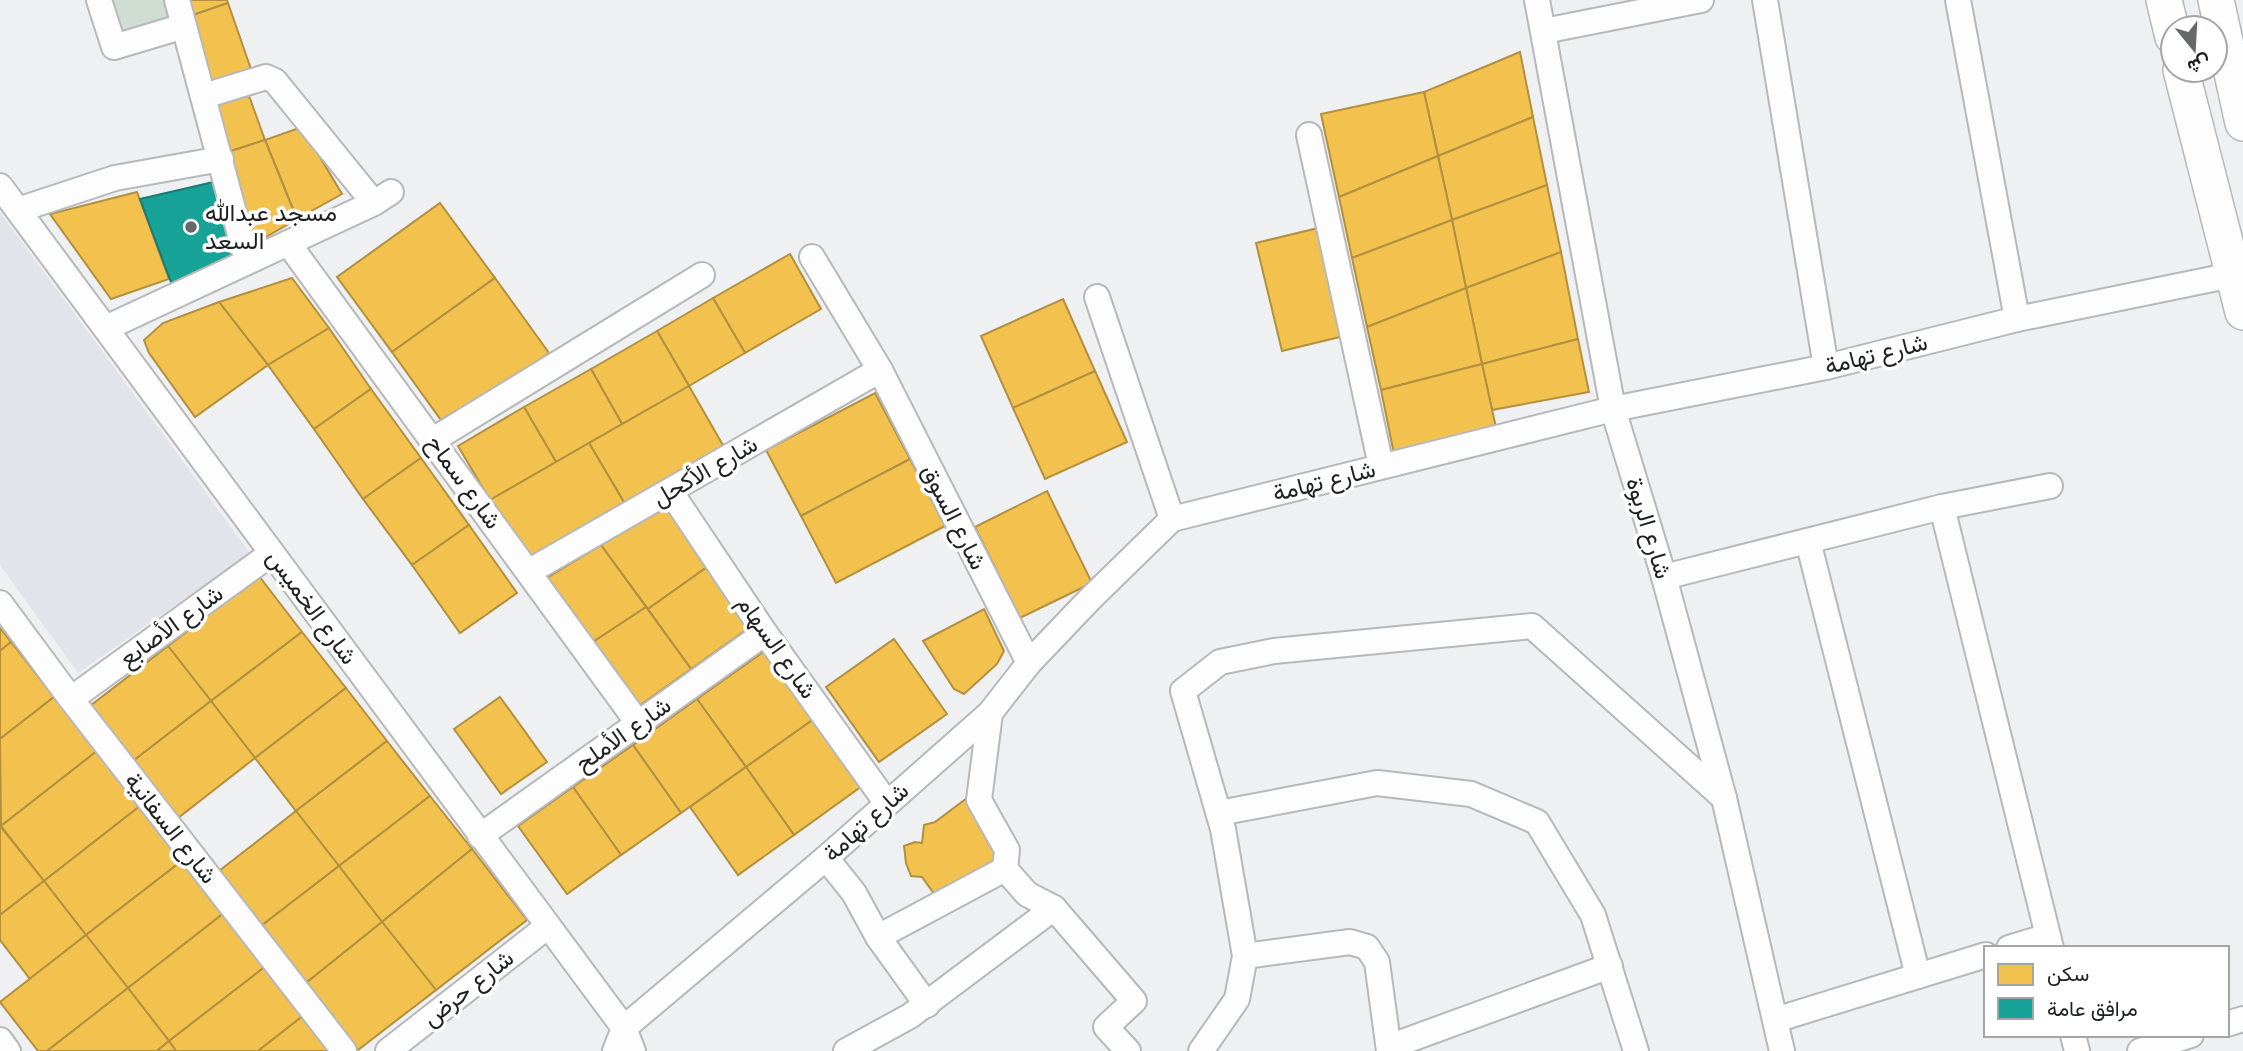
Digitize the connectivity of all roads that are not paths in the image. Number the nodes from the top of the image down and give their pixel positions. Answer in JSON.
{"nodes":[{"id":1,"x":99,"y":0,"type":"edge"},
{"id":2,"x":177,"y":0,"type":"edge"},
{"id":3,"x":1537,"y":0,"type":"edge"},
{"id":4,"x":1701,"y":0,"type":"edge"},
{"id":5,"x":1765,"y":0,"type":"edge"},
{"id":6,"x":1958,"y":0,"type":"edge"},
{"id":7,"x":2216,"y":0,"type":"edge"},
{"id":8,"x":184,"y":26,"type":"junction"},
{"id":9,"x":1544,"y":31,"type":"junction"},
{"id":10,"x":2234,"y":34,"type":"edge"},
{"id":11,"x":2184,"y":84,"type":"edge"},
{"id":12,"x":204,"y":96,"type":"junction"},
{"id":13,"x":2243,"y":123,"type":"edge"},
{"id":14,"x":1310,"y":135,"type":"dead end"},
{"id":15,"x":221,"y":159,"type":"junction"},
{"id":16,"x":0,"y":186,"type":"edge"},
{"id":17,"x":18,"y":210,"type":"junction"},
{"id":18,"x":288,"y":243,"type":"junction"},
{"id":19,"x":812,"y":257,"type":"dead end"},
{"id":20,"x":247,"y":261,"type":"junction"},
{"id":21,"x":702,"y":275,"type":"dead end"},
{"id":22,"x":2232,"y":275,"type":"junction"},
{"id":23,"x":1097,"y":297,"type":"dead end"},
{"id":24,"x":2243,"y":312,"type":"edge"},
{"id":25,"x":2017,"y":319,"type":"junction"},
{"id":26,"x":106,"y":328,"type":"junction"},
{"id":27,"x":1826,"y":367,"type":"junction"},
{"id":28,"x":880,"y":370,"type":"junction"},
{"id":29,"x":1613,"y":409,"type":"junction"},
{"id":30,"x":433,"y":440,"type":"junction"},
{"id":31,"x":1381,"y":466,"type":"junction"},
{"id":32,"x":2050,"y":486,"type":"dead end"},
{"id":33,"x":670,"y":491,"type":"junction"},
{"id":34,"x":1942,"y":507,"type":"junction"},
{"id":35,"x":1172,"y":519,"type":"junction"},
{"id":36,"x":1808,"y":541,"type":"junction"},
{"id":37,"x":272,"y":553,"type":"junction"},
{"id":38,"x":530,"y":571,"type":"junction"},
{"id":39,"x":1664,"y":577,"type":"junction"},
{"id":40,"x":0,"y":603,"type":"edge"},
{"id":41,"x":765,"y":633,"type":"junction"},
{"id":42,"x":1029,"y":663,"type":"junction"},
{"id":43,"x":71,"y":699,"type":"junction"},
{"id":44,"x":989,"y":713,"type":"junction"},
{"id":45,"x":638,"y":723,"type":"junction"},
{"id":46,"x":1724,"y":798,"type":"junction"},
{"id":47,"x":886,"y":802,"type":"junction"},
{"id":48,"x":1219,"y":813,"type":"junction"},
{"id":49,"x":480,"y":836,"type":"junction"},
{"id":50,"x":827,"y":858,"type":"junction"},
{"id":51,"x":1004,"y":869,"type":"junction"},
{"id":52,"x":1054,"y":908,"type":"junction"},
{"id":53,"x":548,"y":926,"type":"junction"},
{"id":54,"x":878,"y":937,"type":"junction"},
{"id":55,"x":2050,"y":942,"type":"edge"},
{"id":56,"x":2023,"y":946,"type":"edge"},
{"id":57,"x":1245,"y":956,"type":"junction"},
{"id":58,"x":1984,"y":956,"type":"edge"},
{"id":59,"x":1610,"y":966,"type":"junction"},
{"id":60,"x":1918,"y":976,"type":"junction"},
{"id":61,"x":926,"y":1004,"type":"junction"},
{"id":62,"x":1775,"y":1020,"type":"junction"},
{"id":63,"x":624,"y":1028,"type":"junction"},
{"id":64,"x":0,"y":1040,"type":"edge"},
{"id":65,"x":2176,"y":1043,"type":"edge"},
{"id":66,"x":1389,"y":1049,"type":"edge"},
{"id":67,"x":8,"y":1051,"type":"edge"},
{"id":68,"x":344,"y":1051,"type":"edge"},
{"id":69,"x":388,"y":1051,"type":"edge"},
{"id":70,"x":615,"y":1051,"type":"edge"},
{"id":71,"x":633,"y":1051,"type":"edge"},
{"id":72,"x":846,"y":1051,"type":"edge"},
{"id":73,"x":1128,"y":1051,"type":"edge"},
{"id":74,"x":1201,"y":1051,"type":"edge"},
{"id":75,"x":1636,"y":1051,"type":"edge"},
{"id":76,"x":1782,"y":1051,"type":"edge"},
{"id":77,"x":2140,"y":1051,"type":"edge"}],
"edges":[{"from":1,"to":8,"type":"street"},
{"from":2,"to":8,"type":"street"},
{"from":3,"to":9,"type":"street","name":"شارع الربوة"},
{"from":4,"to":9,"type":"street"},
{"from":5,"to":27,"type":"street"},
{"from":6,"to":25,"type":"street"},
{"from":7,"to":10,"type":"main road"},
{"from":8,"to":12,"type":"street"},
{"from":9,"to":29,"type":"street","name":"شارع الربوة"},
{"from":10,"to":13,"type":"main road"},
{"from":11,"to":22,"type":"main road"},
{"from":12,"to":15,"type":"street"},
{"from":12,"to":18,"type":"street"},
{"from":14,"to":31,"type":"street"},
{"from":15,"to":17,"type":"street"},
{"from":15,"to":20,"type":"street"},
{"from":16,"to":17,"type":"street","name":"شارع الخميس"},
{"from":17,"to":26,"type":"street","name":"شارع الخميس"},
{"from":18,"to":20,"type":"street"},
{"from":18,"to":30,"type":"street","name":"شارع سماح"},
{"from":19,"to":28,"type":"street","name":"شارع السوق"},
{"from":20,"to":26,"type":"street"},
{"from":21,"to":30,"type":"street"},
{"from":22,"to":24,"type":"main road"},
{"from":22,"to":25,"type":"street","name":"شارع تهامة"},
{"from":23,"to":35,"type":"street"},
{"from":25,"to":27,"type":"street","name":"شارع تهامة"},
{"from":26,"to":37,"type":"street","name":"شارع الخميس"},
{"from":27,"to":29,"type":"street","name":"شارع تهامة"},
{"from":28,"to":33,"type":"street","name":"شارع الأكحل"},
{"from":28,"to":42,"type":"street","name":"شارع السوق"},
{"from":29,"to":31,"type":"street","name":"شارع تهامة"},
{"from":29,"to":39,"type":"street","name":"شارع الربوة"},
{"from":30,"to":38,"type":"street","name":"شارع سماح"},
{"from":31,"to":35,"type":"street","name":"شارع تهامة"},
{"from":32,"to":34,"type":"street"},
{"from":33,"to":38,"type":"street","name":"شارع الأكحل"},
{"from":33,"to":41,"type":"street","name":"شارع السهام"},
{"from":34,"to":36,"type":"street"},
{"from":34,"to":55,"type":"street"},
{"from":35,"to":42,"type":"street","name":"شارع تهامة"},
{"from":36,"to":39,"type":"street"},
{"from":36,"to":60,"type":"street"},
{"from":37,"to":43,"type":"street","name":"شارع الأصابع"},
{"from":37,"to":49,"type":"street","name":"شارع الخميس"},
{"from":38,"to":45,"type":"street","name":"شارع سماح"},
{"from":39,"to":46,"type":"street","name":"شارع الربوة"},
{"from":40,"to":43,"type":"street","name":"شارع السفانية"},
{"from":41,"to":45,"type":"street","name":"شارع الأملح"},
{"from":41,"to":47,"type":"street","name":"شارع السهام"},
{"from":42,"to":44,"type":"street","name":"شارع تهامة"},
{"from":43,"to":68,"type":"street","name":"شارع السفانية"},
{"from":44,"to":47,"type":"street","name":"شارع تهامة"},
{"from":44,"to":51,"type":"street"},
{"from":45,"to":49,"type":"street","name":"شارع الأملح"},
{"from":46,"to":48,"type":"street"},
{"from":46,"to":62,"type":"street","name":"شارع الربوة"},
{"from":47,"to":50,"type":"street","name":"شارع تهامة"},
{"from":48,"to":57,"type":"street"},
{"from":48,"to":59,"type":"street"},
{"from":49,"to":53,"type":"street","name":"شارع الخميس"},
{"from":50,"to":54,"type":"street"},
{"from":50,"to":63,"type":"street","name":"شارع تهامة"},
{"from":51,"to":52,"type":"street"},
{"from":51,"to":54,"type":"street"},
{"from":52,"to":61,"type":"street"},
{"from":52,"to":73,"type":"street"},
{"from":53,"to":63,"type":"street","name":"شارع الخميس"},
{"from":53,"to":69,"type":"street","name":"شارع حرض"},
{"from":54,"to":61,"type":"street"},
{"from":55,"to":56,"type":"street"},
{"from":57,"to":66,"type":"street"},
{"from":57,"to":74,"type":"street"},
{"from":58,"to":60,"type":"street"},
{"from":59,"to":66,"type":"street"},
{"from":59,"to":75,"type":"street"},
{"from":60,"to":62,"type":"street"},
{"from":61,"to":72,"type":"street"},
{"from":62,"to":76,"type":"street","name":"شارع الربوة"},
{"from":63,"to":70,"type":"street","name":"شارع تهامة"},
{"from":63,"to":71,"type":"street","name":"شارع الخميس"},
{"from":64,"to":67,"type":"street"},
{"from":65,"to":77,"type":"street"}]}
